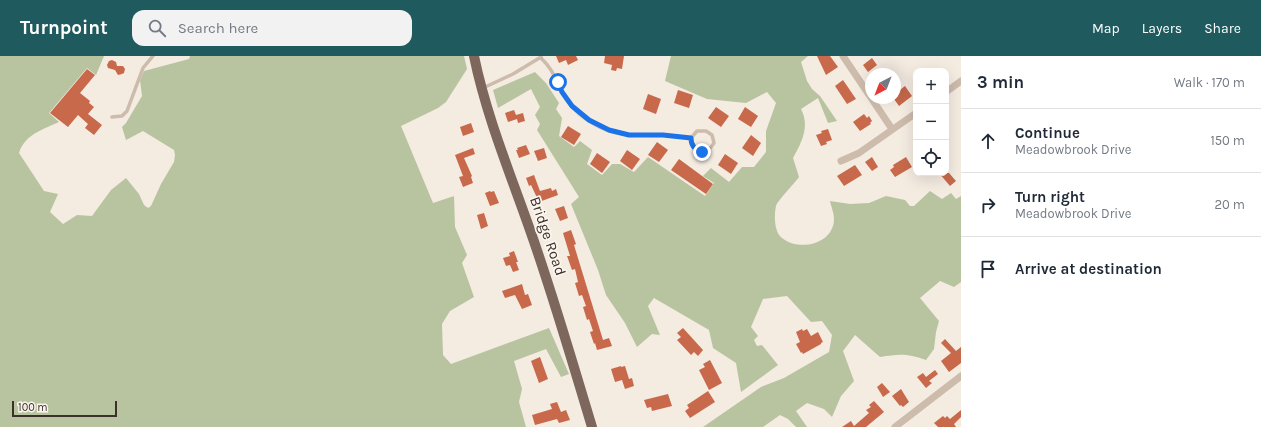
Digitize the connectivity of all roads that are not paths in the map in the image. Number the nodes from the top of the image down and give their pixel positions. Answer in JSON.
{"nodes":[{"id":1,"x":153,"y":56,"type":"edge"},
{"id":2,"x":474,"y":56,"type":"edge"},
{"id":3,"x":843,"y":56,"type":"edge"},
{"id":4,"x":541,"y":57,"type":"edge"},
{"id":5,"x":961,"y":81,"type":"edge"},
{"id":6,"x":482,"y":88,"type":"junction"},
{"id":7,"x":949,"y":90,"type":"edge"},
{"id":8,"x":913,"y":115,"type":"edge"},
{"id":9,"x":112,"y":117,"type":"dead end"},
{"id":10,"x":892,"y":129,"type":"junction"},
{"id":11,"x":691,"y":138,"type":"junction"},
{"id":12,"x":841,"y":161,"type":"dead end"},
{"id":13,"x":961,"y":376,"type":"edge"},
{"id":14,"x":592,"y":427,"type":"edge"},
{"id":15,"x":895,"y":427,"type":"edge"}],
"edges":[{"from":1,"to":9,"type":"lane"},
{"from":2,"to":6,"type":"main road","name":"Bridge Road"},
{"from":3,"to":10,"type":"street"},
{"from":4,"to":6,"type":"lane"},
{"from":4,"to":11,"type":"lane"},
{"from":5,"to":7,"type":"street"},
{"from":6,"to":14,"type":"main road","name":"Bridge Road"},
{"from":8,"to":10,"type":"street"},
{"from":10,"to":12,"type":"street"},
{"from":11,"to":11,"type":"lane"},
{"from":13,"to":15,"type":"street"}]}
